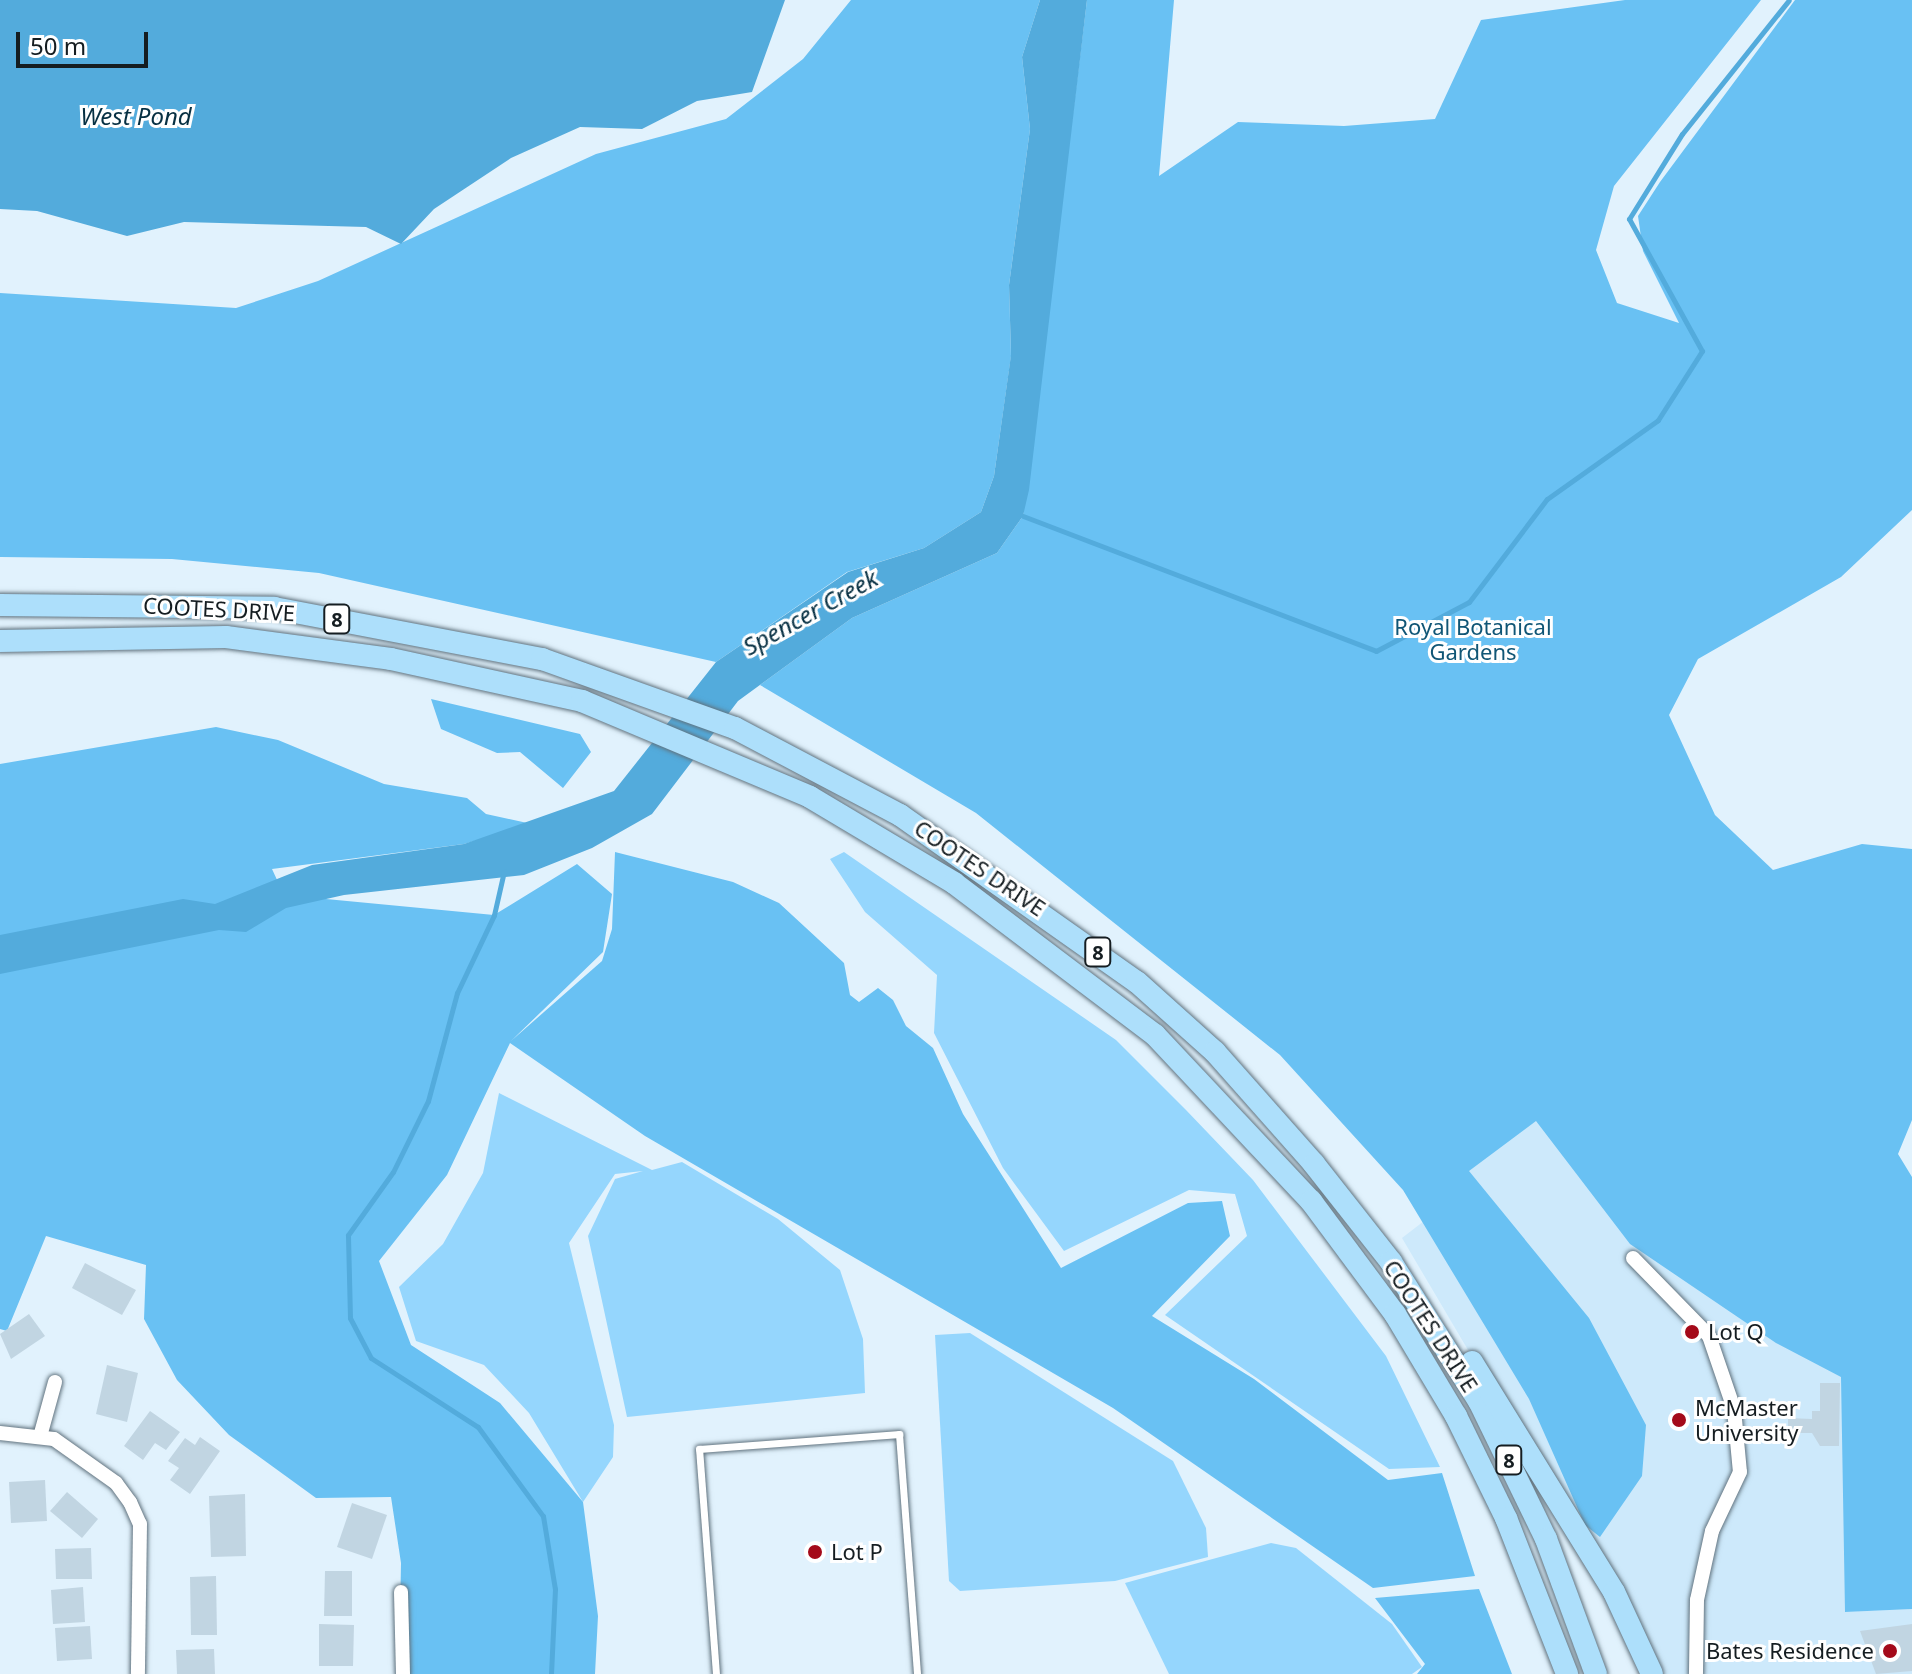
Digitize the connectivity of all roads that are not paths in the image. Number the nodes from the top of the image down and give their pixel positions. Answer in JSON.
{"nodes":[{"id":1,"x":0,"y":605,"type":"edge"},
{"id":2,"x":0,"y":641,"type":"edge"},
{"id":3,"x":1633,"y":1258,"type":"dead end"},
{"id":4,"x":1391,"y":1262,"type":"junction"},
{"id":5,"x":55,"y":1382,"type":"dead end"},
{"id":6,"x":0,"y":1433,"type":"edge"},
{"id":7,"x":41,"y":1433,"type":"junction"},
{"id":8,"x":401,"y":1592,"type":"dead end"},
{"id":9,"x":138,"y":1674,"type":"edge"},
{"id":10,"x":403,"y":1674,"type":"edge"},
{"id":11,"x":716,"y":1674,"type":"edge"},
{"id":12,"x":917,"y":1674,"type":"edge"},
{"id":13,"x":1567,"y":1674,"type":"edge"},
{"id":14,"x":1596,"y":1674,"type":"edge"},
{"id":15,"x":1652,"y":1674,"type":"edge"},
{"id":16,"x":1696,"y":1674,"type":"edge"}],
"edges":[{"from":1,"to":4,"type":"main road","name":"COOTES DRIVE","number":"8"},
{"from":2,"to":13,"type":"main road","name":"COOTES DRIVE","number":"8"},
{"from":3,"to":16,"type":"street"},
{"from":4,"to":14,"type":"main road","name":"COOTES DRIVE","number":"8"},
{"from":4,"to":15,"type":"main road"},
{"from":5,"to":7,"type":"street"},
{"from":6,"to":7,"type":"street"},
{"from":7,"to":9,"type":"street"},
{"from":8,"to":10,"type":"street"},
{"from":11,"to":12,"type":"lane"}]}
